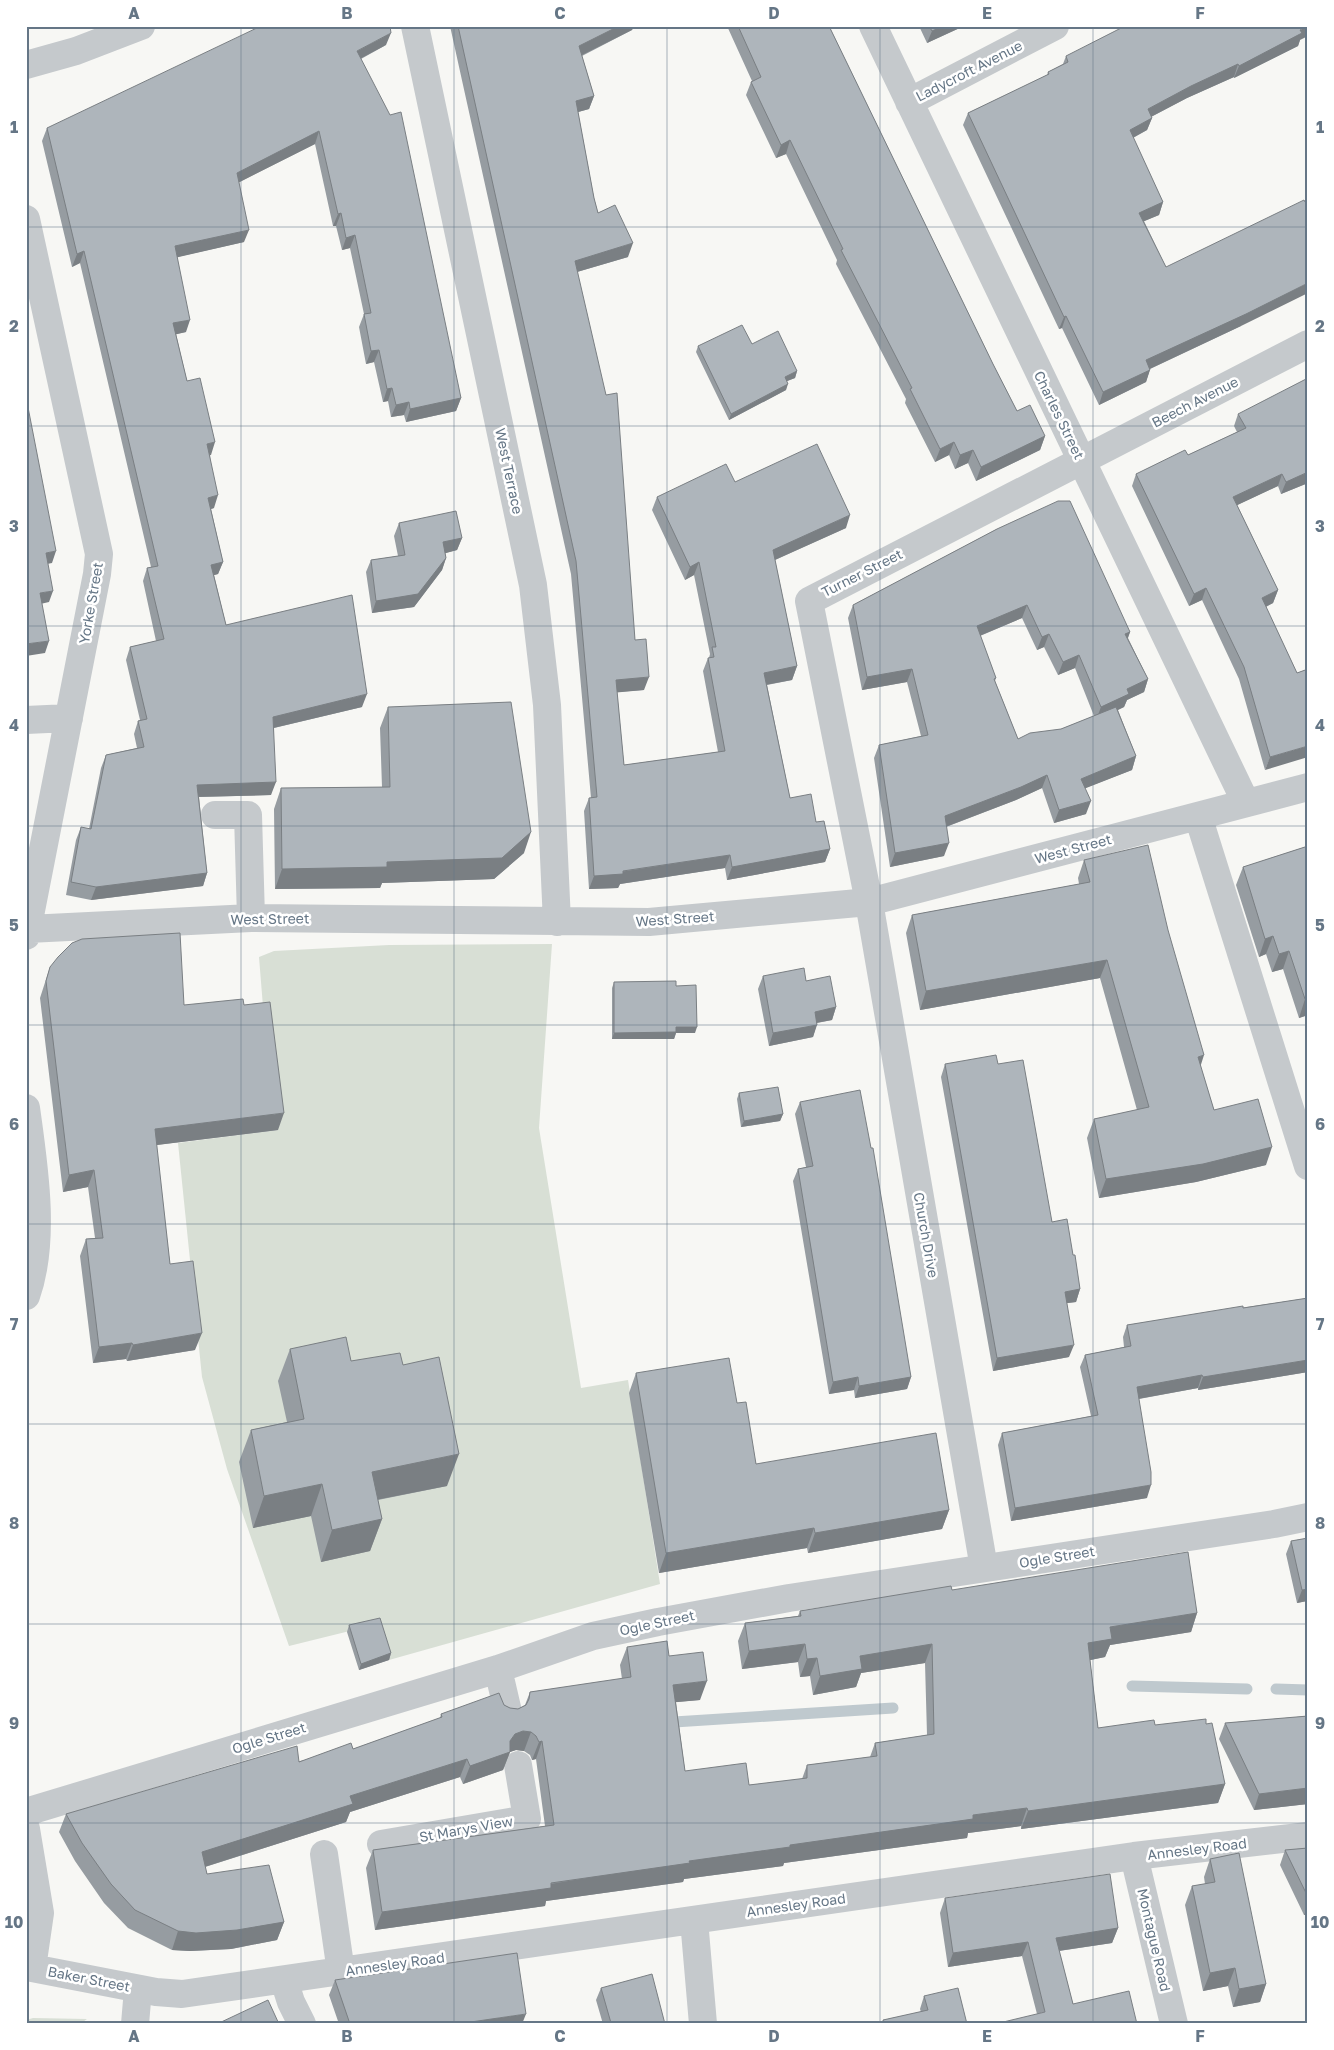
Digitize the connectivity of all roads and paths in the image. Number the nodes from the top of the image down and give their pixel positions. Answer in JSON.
{"nodes":[{"id":1,"x":141,"y":26,"type":"edge"},
{"id":2,"x":416,"y":26,"type":"edge"},
{"id":3,"x":873,"y":26,"type":"edge"},
{"id":4,"x":1055,"y":26,"type":"edge"},
{"id":5,"x":26,"y":65,"type":"edge"},
{"id":6,"x":909,"y":102,"type":"junction"},
{"id":7,"x":26,"y":219,"type":"edge"},
{"id":8,"x":1308,"y":344,"type":"edge"},
{"id":9,"x":1081,"y":460,"type":"junction"},
{"id":10,"x":69,"y":718,"type":"junction"},
{"id":11,"x":26,"y":720,"type":"edge"},
{"id":12,"x":1308,"y":787,"type":"edge"},
{"id":13,"x":1246,"y":803,"type":"junction"},
{"id":14,"x":215,"y":816,"type":"dead end"},
{"id":15,"x":1198,"y":816,"type":"junction"},
{"id":16,"x":869,"y":902,"type":"junction"},
{"id":17,"x":251,"y":918,"type":"junction"},
{"id":18,"x":557,"y":922,"type":"junction"},
{"id":19,"x":27,"y":932,"type":"edge"},
{"id":20,"x":26,"y":1108,"type":"edge"},
{"id":21,"x":1308,"y":1166,"type":"edge"},
{"id":22,"x":26,"y":1296,"type":"edge"},
{"id":23,"x":1308,"y":1516,"type":"edge"},
{"id":24,"x":984,"y":1568,"type":"junction"},
{"id":25,"x":498,"y":1669,"type":"junction"},
{"id":26,"x":508,"y":1712,"type":"edge"},
{"id":27,"x":518,"y":1765,"type":"dead end"},
{"id":28,"x":26,"y":1812,"type":"edge"},
{"id":29,"x":26,"y":1829,"type":"edge"},
{"id":30,"x":1308,"y":1836,"type":"edge"},
{"id":31,"x":381,"y":1844,"type":"dead end"},
{"id":32,"x":324,"y":1854,"type":"dead end"},
{"id":33,"x":1134,"y":1856,"type":"junction"},
{"id":34,"x":694,"y":1920,"type":"junction"},
{"id":35,"x":29,"y":1969,"type":"edge"},
{"id":36,"x":341,"y":1972,"type":"junction"},
{"id":37,"x":284,"y":1980,"type":"junction"},
{"id":38,"x":138,"y":1989,"type":"junction"},
{"id":39,"x":135,"y":2024,"type":"edge"},
{"id":40,"x":302,"y":2024,"type":"edge"},
{"id":41,"x":703,"y":2024,"type":"edge"},
{"id":42,"x":1174,"y":2024,"type":"edge"}],
"edges":[{"from":1,"to":5,"type":"street"},
{"from":2,"to":18,"type":"street","name":"West Terrace"},
{"from":3,"to":6,"type":"street","name":"Charles Street"},
{"from":4,"to":6,"type":"street","name":"Ladycroft Avenue"},
{"from":6,"to":9,"type":"street","name":"Charles Street"},
{"from":7,"to":10,"type":"street","name":"Yorke Street"},
{"from":8,"to":9,"type":"street","name":"Beech Avenue"},
{"from":9,"to":13,"type":"street","name":"Charles Street"},
{"from":9,"to":16,"type":"street","name":"Turner Street"},
{"from":10,"to":11,"type":"street"},
{"from":10,"to":19,"type":"street","name":"Yorke Street"},
{"from":12,"to":13,"type":"street","name":"West Street"},
{"from":13,"to":15,"type":"street","name":"West Street"},
{"from":14,"to":17,"type":"street"},
{"from":15,"to":16,"type":"street","name":"West Street"},
{"from":15,"to":21,"type":"street"},
{"from":16,"to":18,"type":"street","name":"West Street"},
{"from":16,"to":24,"type":"street","name":"Church Drive"},
{"from":17,"to":18,"type":"street","name":"West Street"},
{"from":17,"to":19,"type":"street","name":"West Street"},
{"from":20,"to":22,"type":"street"},
{"from":23,"to":24,"type":"street","name":"Ogle Street"},
{"from":24,"to":25,"type":"street","name":"Ogle Street"},
{"from":25,"to":26,"type":"street"},
{"from":25,"to":28,"type":"street","name":"Ogle Street"},
{"from":27,"to":31,"type":"street","name":"St Marys View"},
{"from":29,"to":35,"type":"street","name":"Baker Street"},
{"from":30,"to":33,"type":"street","name":"Annesley Road"},
{"from":32,"to":36,"type":"street"},
{"from":33,"to":34,"type":"street","name":"Annesley Road"},
{"from":33,"to":42,"type":"street","name":"Montague Road"},
{"from":34,"to":36,"type":"street","name":"Annesley Road"},
{"from":34,"to":41,"type":"street"},
{"from":35,"to":38,"type":"street","name":"Baker Street"},
{"from":36,"to":37,"type":"street","name":"Annesley Road"},
{"from":37,"to":38,"type":"street","name":"Baker Street"},
{"from":37,"to":40,"type":"street"},
{"from":38,"to":39,"type":"street"}]}
